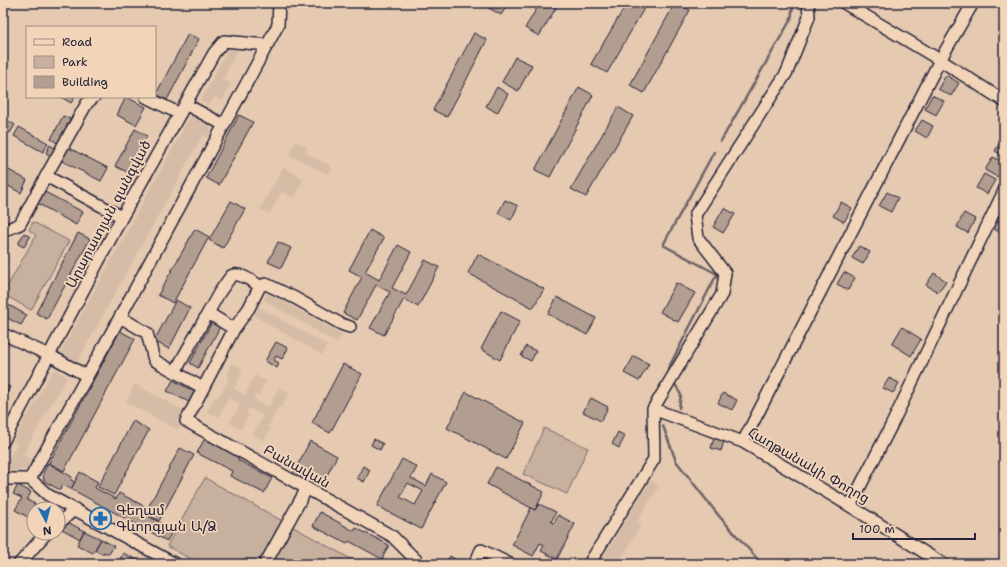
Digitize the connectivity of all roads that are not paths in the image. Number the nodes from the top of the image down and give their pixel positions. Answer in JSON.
{"nodes":[{"id":1,"x":279,"y":3,"type":"edge"},
{"id":2,"x":808,"y":3,"type":"edge"},
{"id":3,"x":844,"y":3,"type":"edge"},
{"id":4,"x":973,"y":3,"type":"edge"},
{"id":5,"x":266,"y":45,"type":"junction"},
{"id":6,"x":940,"y":60,"type":"junction"},
{"id":7,"x":93,"y":98,"type":"edge"},
{"id":8,"x":149,"y":98,"type":"edge"},
{"id":9,"x":1004,"y":101,"type":"edge"},
{"id":10,"x":182,"y":109,"type":"junction"},
{"id":11,"x":224,"y":125,"type":"junction"},
{"id":12,"x":46,"y":176,"type":"junction"},
{"id":13,"x":1004,"y":191,"type":"edge"},
{"id":14,"x":122,"y":217,"type":"junction"},
{"id":15,"x":3,"y":231,"type":"edge"},
{"id":16,"x":260,"y":286,"type":"junction"},
{"id":17,"x":208,"y":313,"type":"junction"},
{"id":18,"x":120,"y":317,"type":"junction"},
{"id":19,"x":350,"y":327,"type":"dead end"},
{"id":20,"x":234,"y":329,"type":"junction"},
{"id":21,"x":3,"y":334,"type":"edge"},
{"id":22,"x":49,"y":355,"type":"junction"},
{"id":23,"x":175,"y":372,"type":"junction"},
{"id":24,"x":87,"y":376,"type":"junction"},
{"id":25,"x":203,"y":388,"type":"junction"},
{"id":26,"x":652,"y":409,"type":"junction"},
{"id":27,"x":3,"y":442,"type":"edge"},
{"id":28,"x":744,"y":442,"type":"junction"},
{"id":29,"x":3,"y":479,"type":"edge"},
{"id":30,"x":30,"y":479,"type":"junction"},
{"id":31,"x":307,"y":488,"type":"junction"},
{"id":32,"x":850,"y":506,"type":"junction"},
{"id":33,"x":75,"y":509,"type":"junction"},
{"id":34,"x":66,"y":517,"type":"edge"},
{"id":35,"x":39,"y":541,"type":"edge"},
{"id":36,"x":19,"y":564,"type":"edge"},
{"id":37,"x":175,"y":564,"type":"edge"},
{"id":38,"x":265,"y":564,"type":"edge"},
{"id":39,"x":420,"y":564,"type":"edge"},
{"id":40,"x":474,"y":564,"type":"edge"},
{"id":41,"x":510,"y":564,"type":"edge"},
{"id":42,"x":589,"y":564,"type":"edge"},
{"id":43,"x":943,"y":564,"type":"edge"}],
"edges":[{"from":1,"to":5,"type":"street"},
{"from":2,"to":26,"type":"street"},
{"from":3,"to":6,"type":"street"},
{"from":4,"to":6,"type":"street"},
{"from":5,"to":10,"type":"street","name":"Արարատյան զանգված"},
{"from":5,"to":11,"type":"street"},
{"from":6,"to":9,"type":"street"},
{"from":6,"to":28,"type":"street"},
{"from":7,"to":12,"type":"street"},
{"from":8,"to":10,"type":"street"},
{"from":10,"to":11,"type":"street"},
{"from":10,"to":14,"type":"street","name":"Արարատյան զանգված"},
{"from":11,"to":18,"type":"street"},
{"from":12,"to":14,"type":"street"},
{"from":12,"to":15,"type":"street"},
{"from":13,"to":32,"type":"street"},
{"from":14,"to":22,"type":"street","name":"Արարատյան զանգված"},
{"from":16,"to":17,"type":"street"},
{"from":16,"to":19,"type":"street"},
{"from":16,"to":20,"type":"street"},
{"from":17,"to":20,"type":"street"},
{"from":17,"to":23,"type":"street"},
{"from":18,"to":23,"type":"street"},
{"from":18,"to":24,"type":"street"},
{"from":20,"to":25,"type":"street"},
{"from":21,"to":22,"type":"street"},
{"from":22,"to":24,"type":"street"},
{"from":22,"to":27,"type":"street","name":"Արարատյան զանգված"},
{"from":23,"to":25,"type":"street"},
{"from":24,"to":30,"type":"street"},
{"from":25,"to":31,"type":"street","name":"Բանավան"},
{"from":26,"to":28,"type":"street","name":"Հաղթանակի Փողոց"},
{"from":26,"to":42,"type":"street"},
{"from":28,"to":32,"type":"street","name":"Հաղթանակի Փողոց"},
{"from":29,"to":30,"type":"street"},
{"from":30,"to":33,"type":"street"},
{"from":31,"to":38,"type":"street"},
{"from":31,"to":39,"type":"street","name":"Բանավան"},
{"from":32,"to":43,"type":"street","name":"Հաղթանակի Փողոց"},
{"from":33,"to":34,"type":"street"},
{"from":33,"to":37,"type":"street"},
{"from":35,"to":36,"type":"street"},
{"from":40,"to":41,"type":"street"}]}
